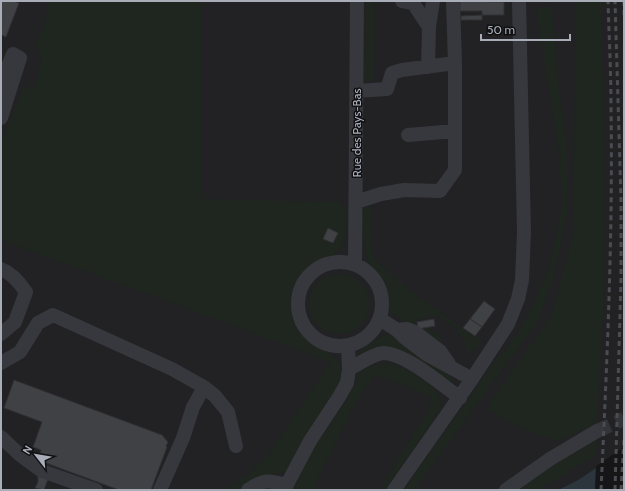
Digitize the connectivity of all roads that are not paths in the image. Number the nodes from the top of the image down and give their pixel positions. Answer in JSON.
{"nodes":[{"id":1,"x":357,"y":1,"type":"edge"},
{"id":2,"x":402,"y":1,"type":"edge"},
{"id":3,"x":433,"y":1,"type":"edge"},
{"id":4,"x":453,"y":1,"type":"edge"},
{"id":5,"x":519,"y":1,"type":"edge"},
{"id":6,"x":429,"y":27,"type":"junction"},
{"id":7,"x":455,"y":63,"type":"junction"},
{"id":8,"x":428,"y":67,"type":"junction"},
{"id":9,"x":1,"y":84,"type":"edge"},
{"id":10,"x":356,"y":91,"type":"junction"},
{"id":11,"x":1,"y":118,"type":"edge"},
{"id":12,"x":455,"y":131,"type":"junction"},
{"id":13,"x":408,"y":135,"type":"dead end"},
{"id":14,"x":356,"y":202,"type":"junction"},
{"id":15,"x":355,"y":264,"type":"junction"},
{"id":16,"x":1,"y":269,"type":"edge"},
{"id":17,"x":380,"y":319,"type":"junction"},
{"id":18,"x":1,"y":334,"type":"edge"},
{"id":19,"x":348,"y":346,"type":"junction"},
{"id":20,"x":1,"y":363,"type":"edge"},
{"id":21,"x":349,"y":369,"type":"junction"},
{"id":22,"x":472,"y":379,"type":"junction"},
{"id":23,"x":204,"y":387,"type":"junction"},
{"id":24,"x":460,"y":398,"type":"junction"},
{"id":25,"x":597,"y":431,"type":"tunnel mouth"},
{"id":26,"x":1,"y":437,"type":"edge"},
{"id":27,"x":236,"y":446,"type":"dead end"},
{"id":28,"x":285,"y":487,"type":"edge"},
{"id":29,"x":96,"y":490,"type":"edge"},
{"id":30,"x":160,"y":490,"type":"edge"},
{"id":31,"x":248,"y":490,"type":"edge"},
{"id":32,"x":394,"y":490,"type":"edge"},
{"id":33,"x":506,"y":490,"type":"edge"}],
"edges":[{"from":1,"to":10,"type":"street","name":"Rue des Pays-Bas"},
{"from":2,"to":6,"type":"street"},
{"from":3,"to":6,"type":"street"},
{"from":4,"to":7,"type":"street"},
{"from":5,"to":22,"type":"street"},
{"from":6,"to":8,"type":"street"},
{"from":7,"to":8,"type":"street"},
{"from":7,"to":12,"type":"street"},
{"from":8,"to":10,"type":"street"},
{"from":9,"to":11,"type":"street"},
{"from":10,"to":14,"type":"street","name":"Rue des Pays-Bas"},
{"from":12,"to":13,"type":"street"},
{"from":12,"to":14,"type":"street"},
{"from":14,"to":15,"type":"street","name":"Rue des Pays-Bas"},
{"from":15,"to":17,"type":"street"},
{"from":15,"to":19,"type":"street"},
{"from":16,"to":18,"type":"street"},
{"from":17,"to":19,"type":"street"},
{"from":17,"to":22,"type":"street"},
{"from":19,"to":21,"type":"street"},
{"from":20,"to":23,"type":"street"},
{"from":21,"to":24,"type":"street"},
{"from":21,"to":28,"type":"street"},
{"from":22,"to":24,"type":"street"},
{"from":23,"to":27,"type":"street"},
{"from":23,"to":30,"type":"street"},
{"from":24,"to":32,"type":"street"},
{"from":25,"to":33,"type":"street"},
{"from":26,"to":29,"type":"street"},
{"from":28,"to":31,"type":"street"}]}
